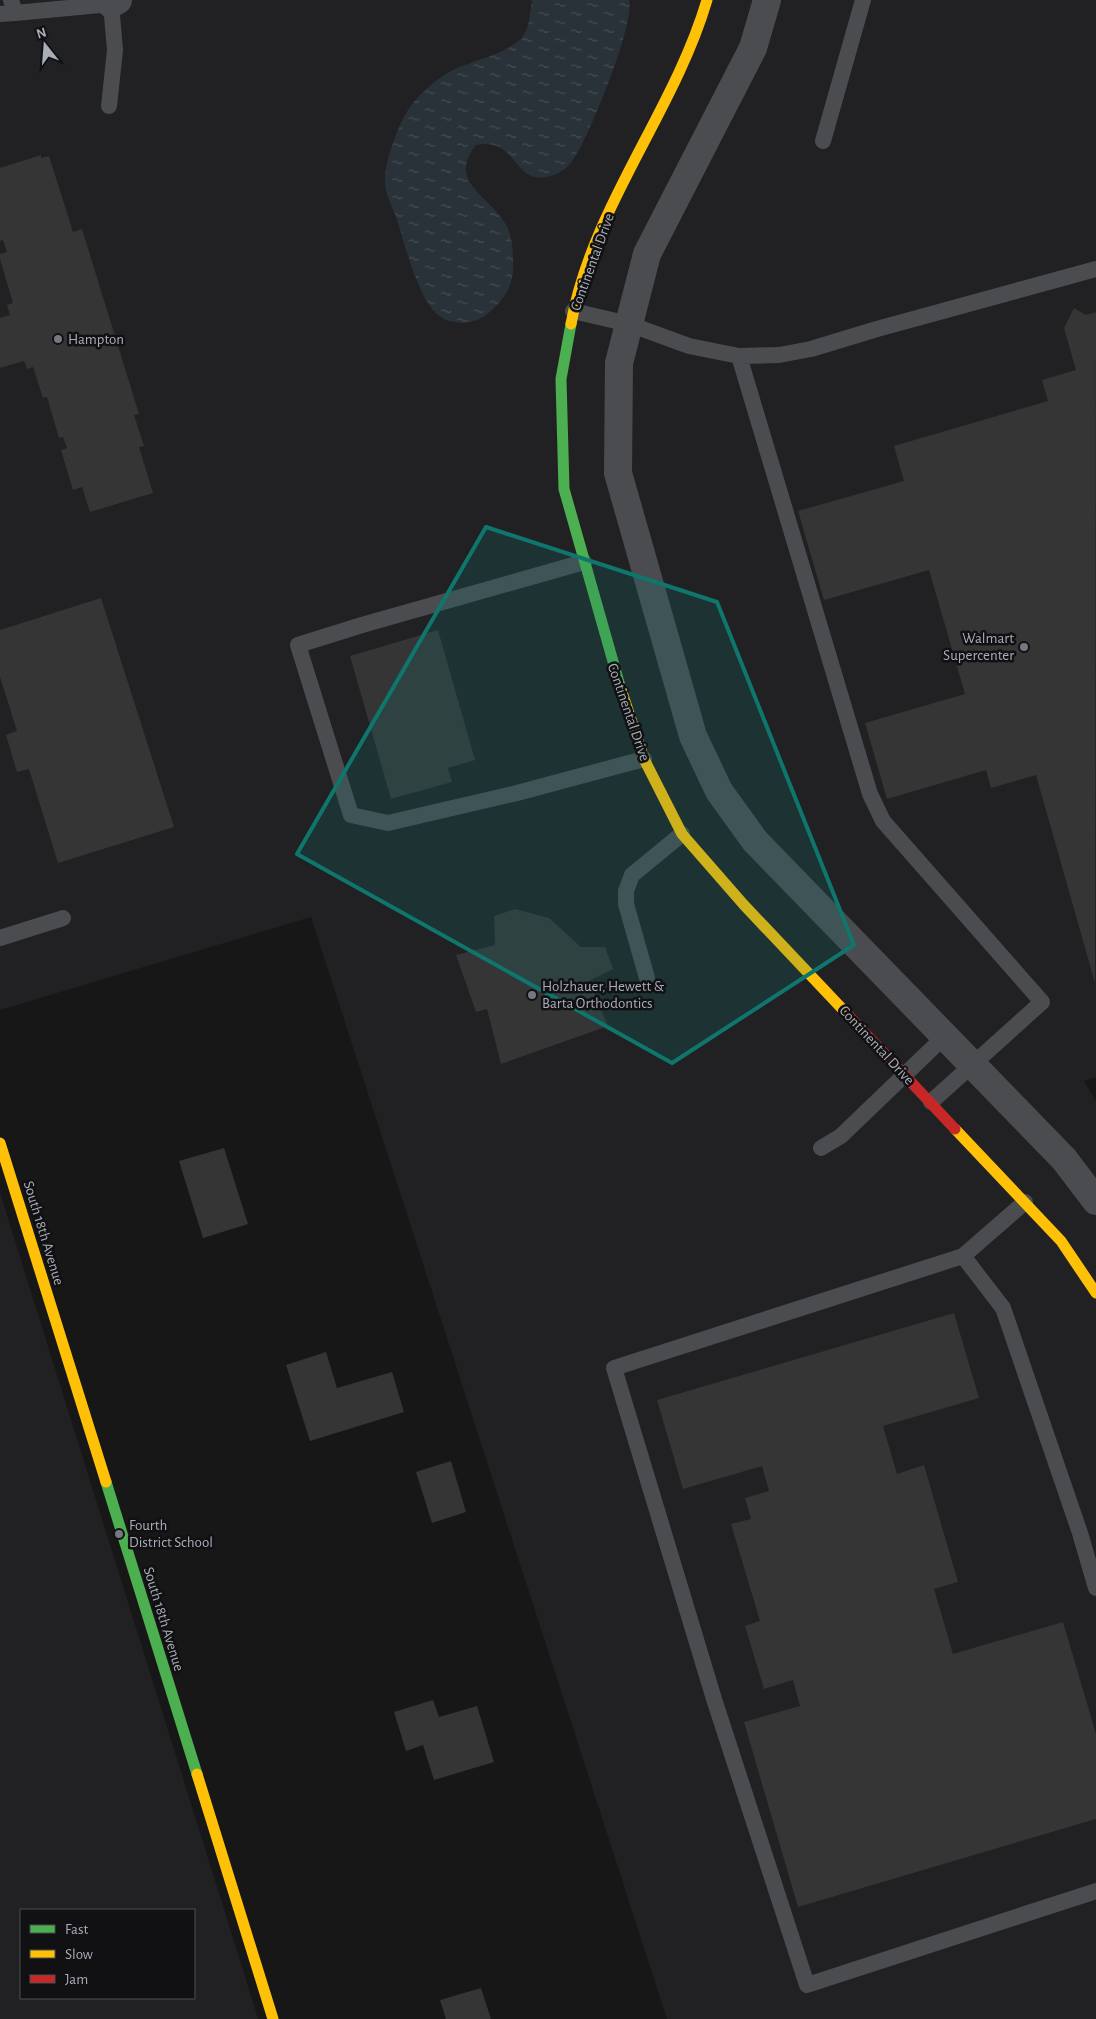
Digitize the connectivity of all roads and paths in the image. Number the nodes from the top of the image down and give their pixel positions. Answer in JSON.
{"nodes":[{"id":1,"x":707,"y":0,"type":"edge"},
{"id":2,"x":767,"y":0,"type":"edge"},
{"id":3,"x":863,"y":0,"type":"edge"},
{"id":4,"x":114,"y":2,"type":"edge"},
{"id":5,"x":9,"y":9,"type":"edge"},
{"id":6,"x":109,"y":106,"type":"dead end"},
{"id":7,"x":822,"y":141,"type":"dead end"},
{"id":8,"x":1096,"y":268,"type":"edge"},
{"id":9,"x":573,"y":311,"type":"junction"},
{"id":10,"x":629,"y":324,"type":"junction"},
{"id":11,"x":739,"y":356,"type":"junction"},
{"id":12,"x":584,"y":562,"type":"junction"},
{"id":13,"x":644,"y":759,"type":"junction"},
{"id":14,"x":682,"y":834,"type":"junction"},
{"id":15,"x":63,"y":918,"type":"dead end"},
{"id":16,"x":0,"y":938,"type":"edge"},
{"id":17,"x":647,"y":978,"type":"dead end"},
{"id":18,"x":945,"y":1036,"type":"junction"},
{"id":19,"x":972,"y":1064,"type":"junction"},
{"id":20,"x":905,"y":1075,"type":"junction"},
{"id":21,"x":931,"y":1102,"type":"junction"},
{"id":22,"x":0,"y":1143,"type":"edge"},
{"id":23,"x":821,"y":1148,"type":"dead end"},
{"id":24,"x":1096,"y":1201,"type":"edge"},
{"id":25,"x":1025,"y":1202,"type":"junction"},
{"id":26,"x":963,"y":1256,"type":"junction"},
{"id":27,"x":1096,"y":1293,"type":"edge"},
{"id":28,"x":1096,"y":1588,"type":"edge"},
{"id":29,"x":1096,"y":1891,"type":"edge"},
{"id":30,"x":273,"y":2019,"type":"edge"}],
"edges":[{"from":1,"to":9,"type":"street","name":"Continental Drive"},
{"from":2,"to":10,"type":"street"},
{"from":3,"to":7,"type":"lane"},
{"from":4,"to":5,"type":"lane"},
{"from":4,"to":6,"type":"lane"},
{"from":8,"to":11,"type":"lane"},
{"from":9,"to":10,"type":"lane"},
{"from":9,"to":12,"type":"street","name":"Continental Drive"},
{"from":10,"to":11,"type":"lane"},
{"from":10,"to":18,"type":"street"},
{"from":11,"to":19,"type":"lane"},
{"from":12,"to":13,"type":"street","name":"Continental Drive"},
{"from":12,"to":13,"type":"lane"},
{"from":13,"to":14,"type":"street","name":"Continental Drive"},
{"from":14,"to":17,"type":"lane"},
{"from":14,"to":20,"type":"street","name":"Continental Drive"},
{"from":15,"to":16,"type":"lane"},
{"from":18,"to":19,"type":"street"},
{"from":18,"to":20,"type":"lane"},
{"from":19,"to":21,"type":"lane"},
{"from":19,"to":24,"type":"street"},
{"from":20,"to":21,"type":"street","name":"Continental Drive"},
{"from":20,"to":23,"type":"lane"},
{"from":21,"to":25,"type":"street","name":"Continental Drive"},
{"from":22,"to":30,"type":"street","name":"South 18th Avenue"},
{"from":25,"to":26,"type":"lane"},
{"from":25,"to":27,"type":"street","name":"Continental Drive"},
{"from":26,"to":28,"type":"lane"},
{"from":26,"to":29,"type":"lane"}]}
